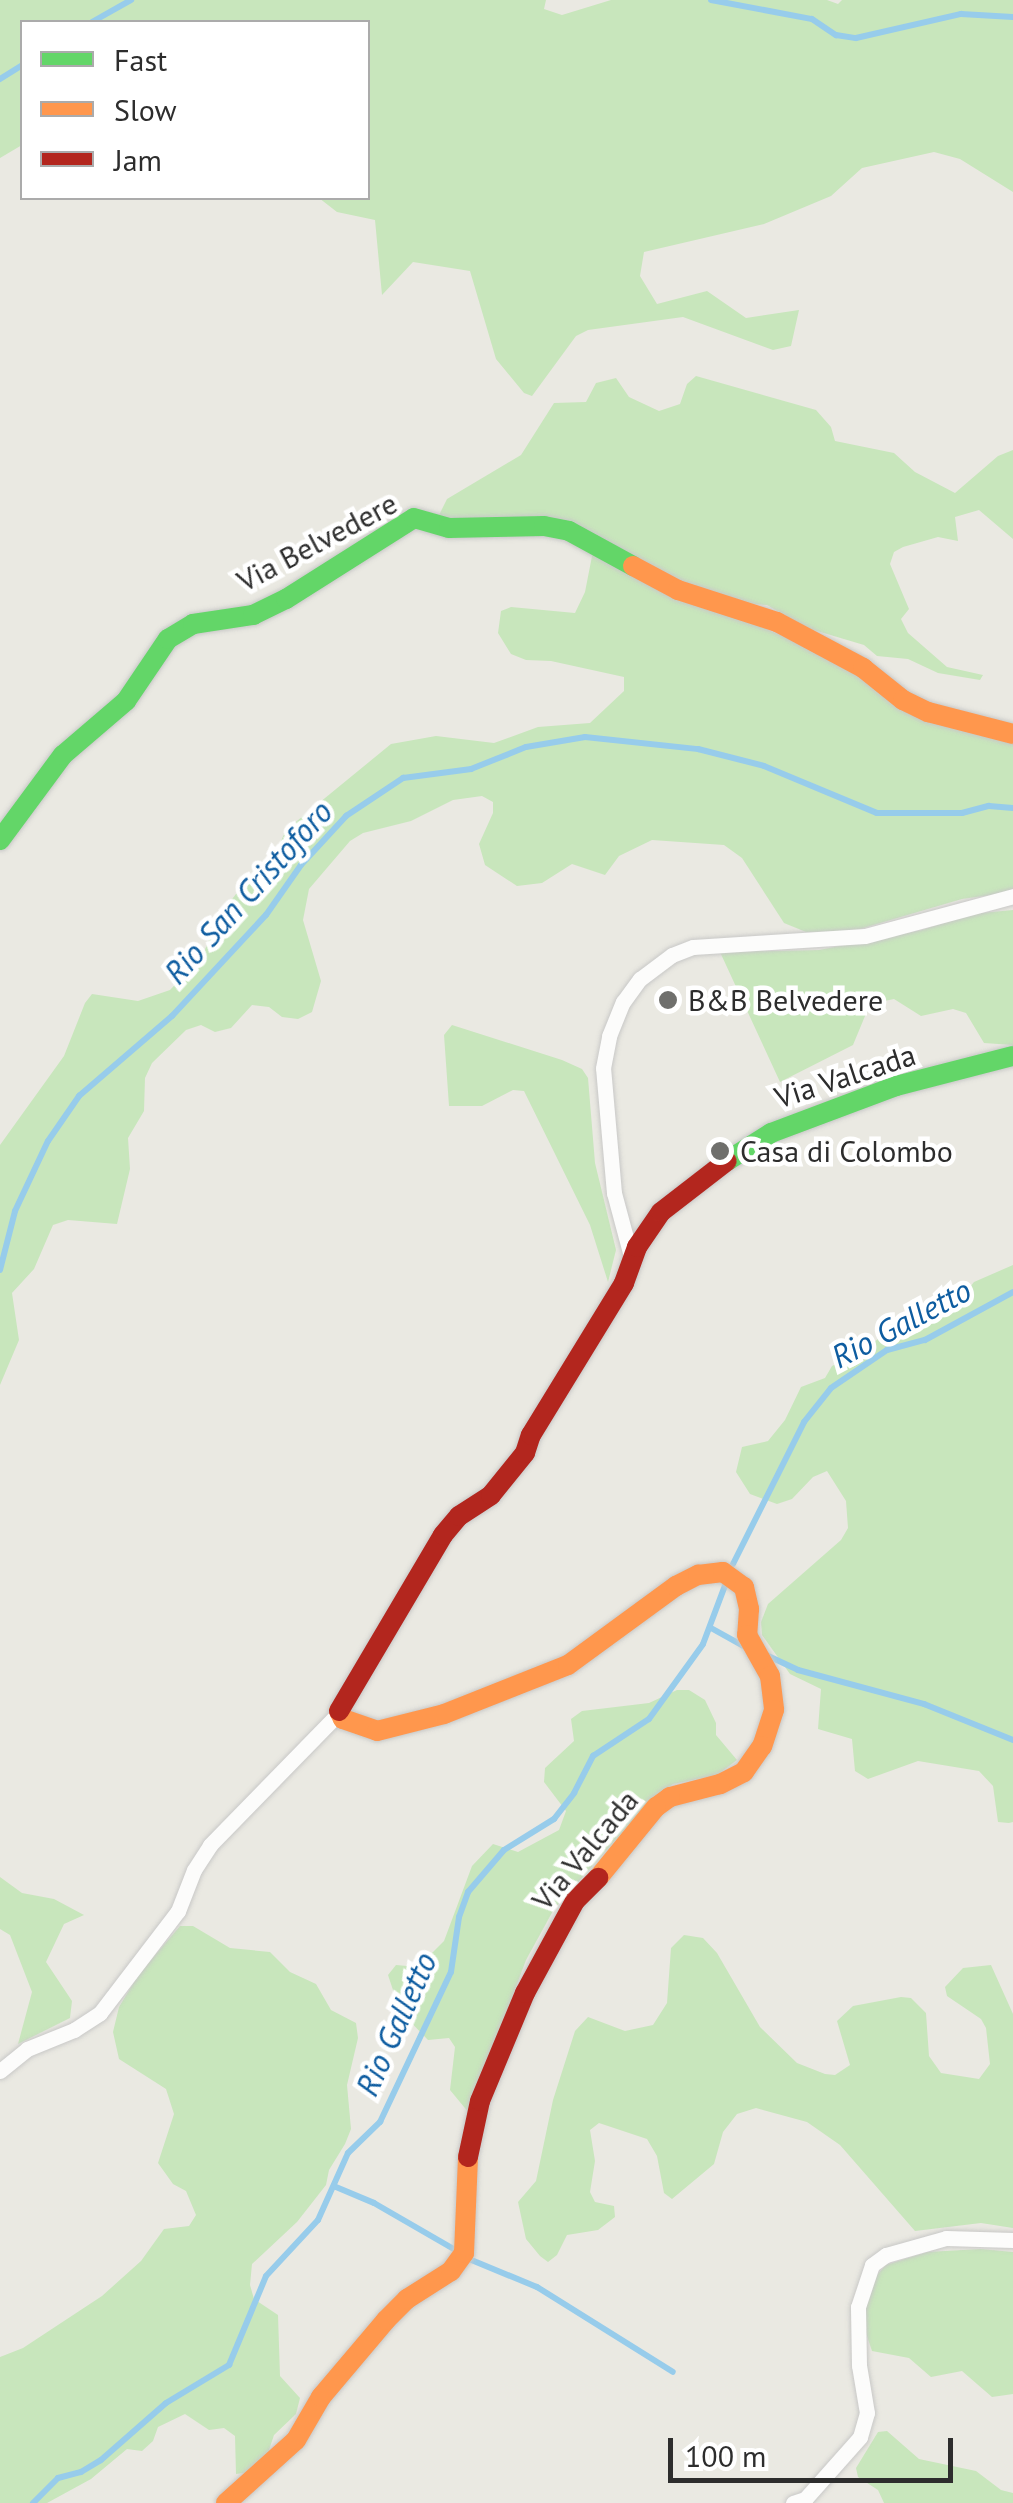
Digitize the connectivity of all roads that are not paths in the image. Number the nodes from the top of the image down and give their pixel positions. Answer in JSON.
{"nodes":[{"id":1,"x":1013,"y":734,"type":"edge"},
{"id":2,"x":0,"y":840,"type":"edge"},
{"id":3,"x":1013,"y":896,"type":"edge"},
{"id":4,"x":1013,"y":1056,"type":"edge"},
{"id":5,"x":632,"y":1260,"type":"junction"},
{"id":6,"x":338,"y":1714,"type":"junction"},
{"id":7,"x":0,"y":2071,"type":"edge"},
{"id":8,"x":1013,"y":2240,"type":"edge"},
{"id":9,"x":226,"y":2503,"type":"edge"},
{"id":10,"x":793,"y":2503,"type":"edge"}],
"edges":[{"from":1,"to":2,"type":"street","name":"Via Belvedere"},
{"from":3,"to":5,"type":"street"},
{"from":4,"to":5,"type":"street","name":"Via Valcada"},
{"from":5,"to":6,"type":"street","name":"Via Valcada"},
{"from":6,"to":7,"type":"street","name":"Via Valcada"},
{"from":6,"to":9,"type":"street","name":"Via Valcada"},
{"from":8,"to":10,"type":"street"}]}
